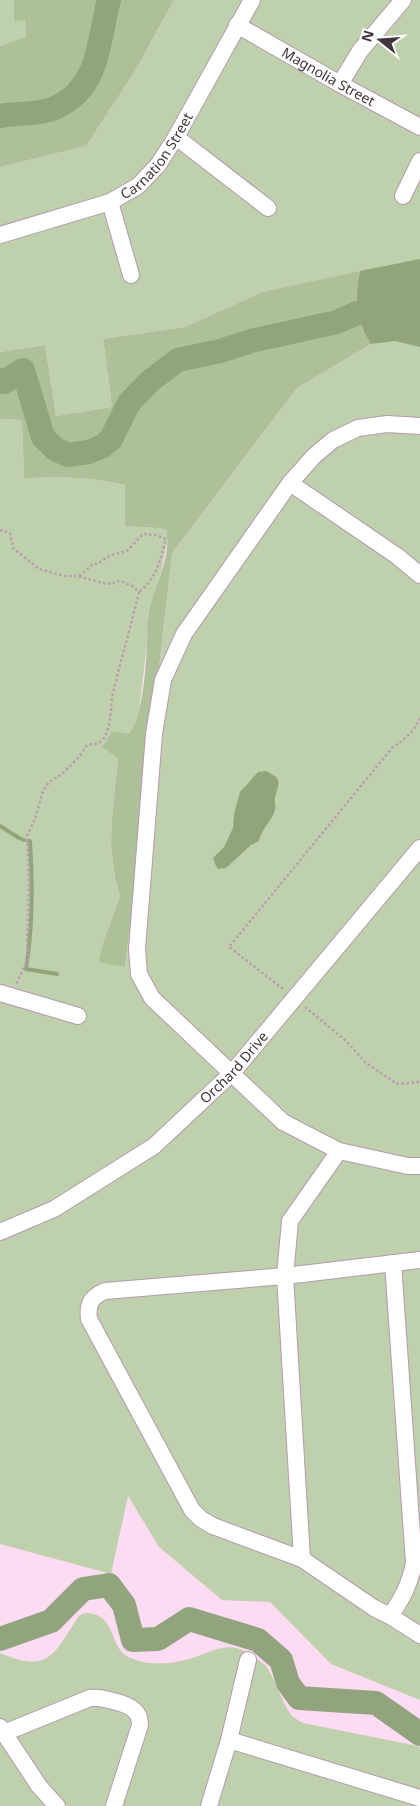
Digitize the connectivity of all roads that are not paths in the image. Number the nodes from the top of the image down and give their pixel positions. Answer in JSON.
{"nodes":[{"id":1,"x":252,"y":0,"type":"edge"},
{"id":2,"x":402,"y":0,"type":"edge"},
{"id":3,"x":238,"y":24,"type":"junction"},
{"id":4,"x":340,"y":84,"type":"junction"},
{"id":5,"x":420,"y":127,"type":"edge"},
{"id":6,"x":176,"y":137,"type":"junction"},
{"id":7,"x":420,"y":161,"type":"edge"},
{"id":8,"x":403,"y":196,"type":"dead end"},
{"id":9,"x":110,"y":202,"type":"junction"},
{"id":10,"x":268,"y":208,"type":"dead end"},
{"id":11,"x":0,"y":235,"type":"edge"},
{"id":12,"x":131,"y":275,"type":"dead end"},
{"id":13,"x":420,"y":426,"type":"edge"},
{"id":14,"x":290,"y":484,"type":"junction"},
{"id":15,"x":420,"y":575,"type":"edge"},
{"id":16,"x":420,"y":848,"type":"edge"},
{"id":17,"x":5,"y":995,"type":"edge"},
{"id":18,"x":78,"y":1016,"type":"dead end"},
{"id":19,"x":232,"y":1073,"type":"junction"},
{"id":20,"x":339,"y":1152,"type":"junction"},
{"id":21,"x":420,"y":1166,"type":"edge"},
{"id":22,"x":0,"y":1232,"type":"edge"},
{"id":23,"x":420,"y":1260,"type":"edge"},
{"id":24,"x":393,"y":1263,"type":"junction"},
{"id":25,"x":285,"y":1276,"type":"junction"},
{"id":26,"x":302,"y":1559,"type":"junction"},
{"id":27,"x":390,"y":1616,"type":"junction"},
{"id":28,"x":420,"y":1635,"type":"edge"},
{"id":29,"x":248,"y":1660,"type":"dead end"},
{"id":30,"x":2,"y":1730,"type":"edge"},
{"id":31,"x":229,"y":1740,"type":"junction"},
{"id":32,"x":420,"y":1798,"type":"edge"},
{"id":33,"x":57,"y":1806,"type":"edge"},
{"id":34,"x":114,"y":1806,"type":"edge"},
{"id":35,"x":209,"y":1806,"type":"edge"}],
"edges":[{"from":1,"to":3,"type":"street","name":"Carnation Street"},
{"from":2,"to":4,"type":"street"},
{"from":3,"to":4,"type":"street","name":"Magnolia Street"},
{"from":3,"to":6,"type":"street","name":"Carnation Street"},
{"from":4,"to":5,"type":"street","name":"Magnolia Street"},
{"from":6,"to":9,"type":"street","name":"Carnation Street"},
{"from":6,"to":10,"type":"street"},
{"from":7,"to":8,"type":"street"},
{"from":9,"to":11,"type":"street","name":"Carnation Street"},
{"from":9,"to":12,"type":"street"},
{"from":13,"to":14,"type":"street"},
{"from":14,"to":15,"type":"street"},
{"from":14,"to":19,"type":"street"},
{"from":16,"to":19,"type":"street","name":"Orchard Drive"},
{"from":17,"to":18,"type":"street"},
{"from":19,"to":20,"type":"street"},
{"from":19,"to":22,"type":"street","name":"Orchard Drive"},
{"from":20,"to":21,"type":"street"},
{"from":20,"to":25,"type":"street"},
{"from":23,"to":24,"type":"street"},
{"from":24,"to":25,"type":"street"},
{"from":24,"to":27,"type":"street"},
{"from":25,"to":26,"type":"street"},
{"from":25,"to":26,"type":"street"},
{"from":26,"to":27,"type":"street"},
{"from":27,"to":28,"type":"street"},
{"from":29,"to":31,"type":"street"},
{"from":30,"to":33,"type":"street"},
{"from":30,"to":34,"type":"street"},
{"from":31,"to":32,"type":"street"},
{"from":31,"to":35,"type":"street"}]}
